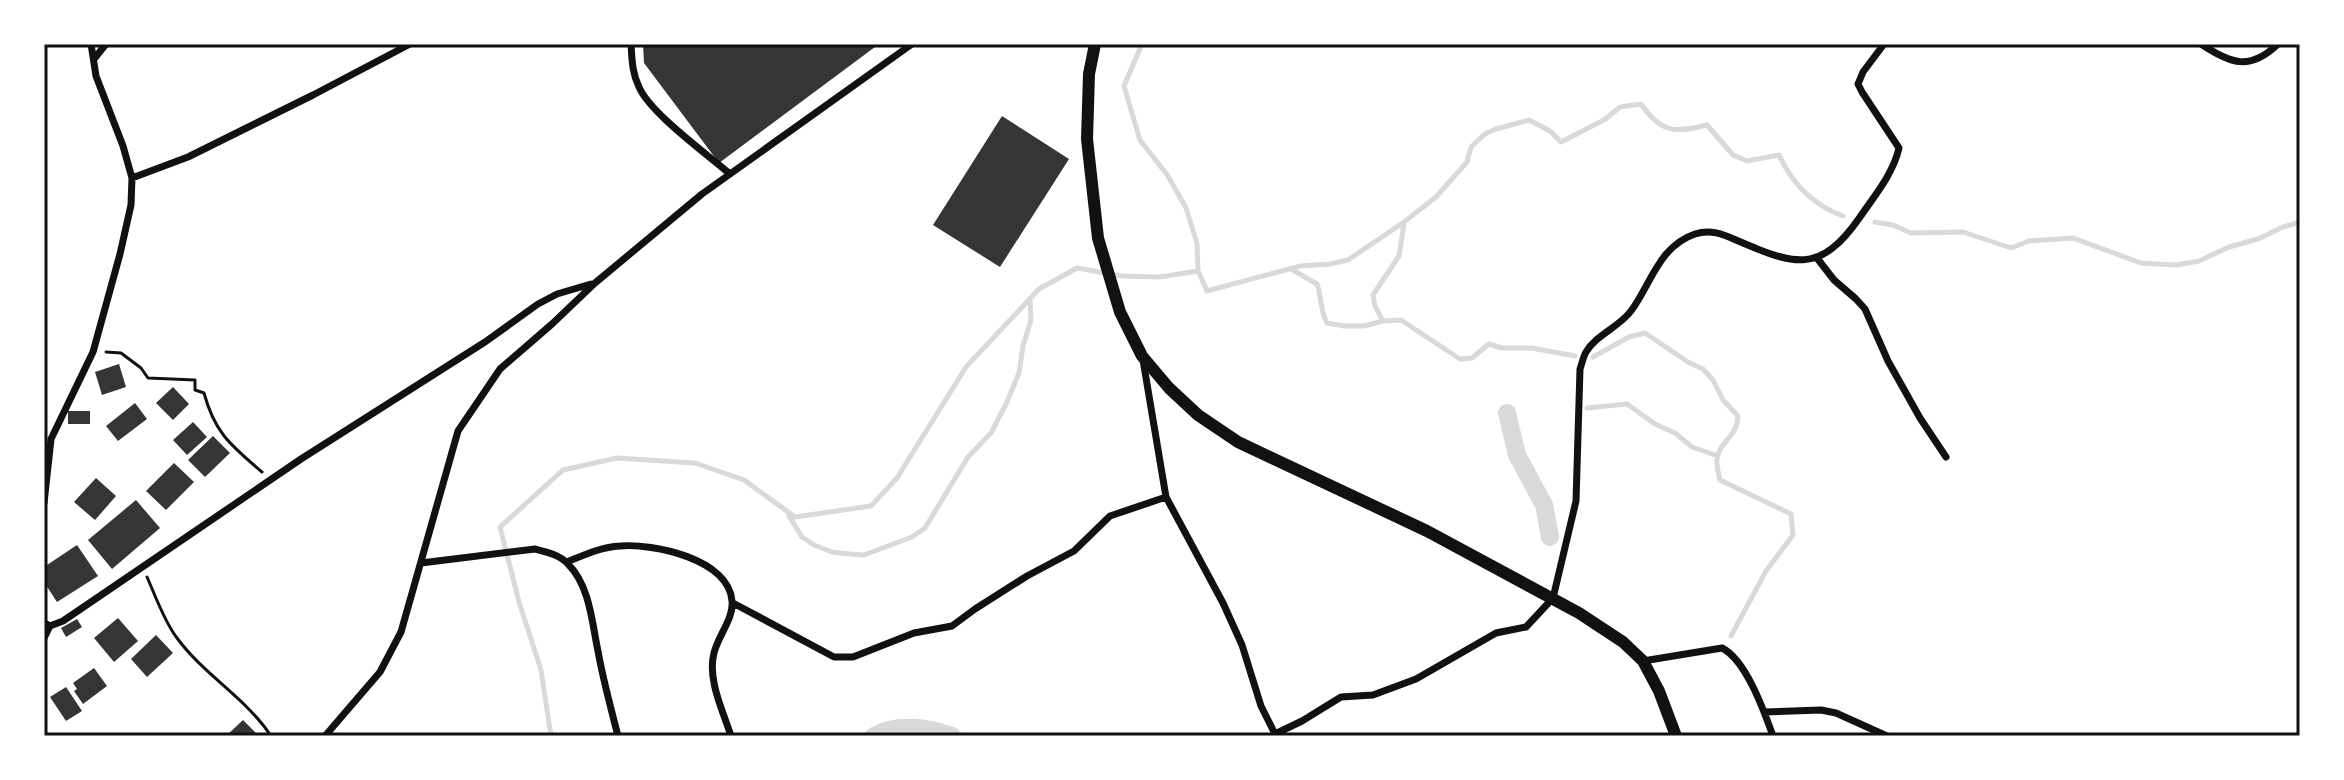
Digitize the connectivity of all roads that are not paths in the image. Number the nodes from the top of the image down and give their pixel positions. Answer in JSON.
{"nodes":[{"id":1,"x":91,"y":44,"type":"edge"},
{"id":2,"x":106,"y":44,"type":"edge"},
{"id":3,"x":410,"y":44,"type":"edge"},
{"id":4,"x":631,"y":44,"type":"edge"},
{"id":5,"x":912,"y":44,"type":"edge"},
{"id":6,"x":1095,"y":44,"type":"edge"},
{"id":7,"x":1884,"y":44,"type":"edge"},
{"id":8,"x":2201,"y":44,"type":"edge"},
{"id":9,"x":2278,"y":44,"type":"edge"},
{"id":10,"x":94,"y":59,"type":"junction"},
{"id":11,"x":730,"y":174,"type":"junction"},
{"id":12,"x":132,"y":178,"type":"junction"},
{"id":13,"x":1817,"y":258,"type":"junction"},
{"id":14,"x":595,"y":283,"type":"junction"},
{"id":15,"x":1142,"y":356,"type":"junction"},
{"id":16,"x":1946,"y":457,"type":"dead end"},
{"id":17,"x":1166,"y":497,"type":"junction"},
{"id":18,"x":44,"y":503,"type":"edge"},
{"id":19,"x":567,"y":562,"type":"junction"},
{"id":20,"x":421,"y":563,"type":"junction"},
{"id":21,"x":1553,"y":598,"type":"junction"},
{"id":22,"x":733,"y":603,"type":"junction"},
{"id":23,"x":47,"y":624,"type":"edge"},
{"id":24,"x":44,"y":638,"type":"edge"},
{"id":25,"x":1643,"y":661,"type":"junction"},
{"id":26,"x":1764,"y":712,"type":"junction"},
{"id":27,"x":325,"y":736,"type":"edge"},
{"id":28,"x":618,"y":736,"type":"edge"},
{"id":29,"x":731,"y":736,"type":"edge"},
{"id":30,"x":1676,"y":736,"type":"edge"},
{"id":31,"x":1773,"y":736,"type":"edge"},
{"id":32,"x":1887,"y":736,"type":"edge"}],
"edges":[{"from":1,"to":10,"type":"street"},
{"from":2,"to":10,"type":"street"},
{"from":3,"to":12,"type":"street"},
{"from":4,"to":11,"type":"street"},
{"from":5,"to":11,"type":"street"},
{"from":6,"to":15,"type":"highway"},
{"from":7,"to":13,"type":"street"},
{"from":8,"to":9,"type":"street"},
{"from":10,"to":12,"type":"street"},
{"from":11,"to":14,"type":"street"},
{"from":12,"to":18,"type":"street"},
{"from":13,"to":16,"type":"street"},
{"from":13,"to":21,"type":"street"},
{"from":14,"to":20,"type":"street"},
{"from":14,"to":23,"type":"street"},
{"from":15,"to":17,"type":"street"},
{"from":15,"to":21,"type":"highway"},
{"from":17,"to":21,"type":"street"},
{"from":17,"to":22,"type":"street"},
{"from":19,"to":20,"type":"street"},
{"from":19,"to":22,"type":"street"},
{"from":19,"to":28,"type":"street"},
{"from":20,"to":27,"type":"street"},
{"from":21,"to":25,"type":"highway"},
{"from":22,"to":29,"type":"street"},
{"from":23,"to":24,"type":"street"},
{"from":25,"to":26,"type":"street"},
{"from":25,"to":30,"type":"highway"},
{"from":26,"to":31,"type":"street"},
{"from":26,"to":32,"type":"street"}]}
